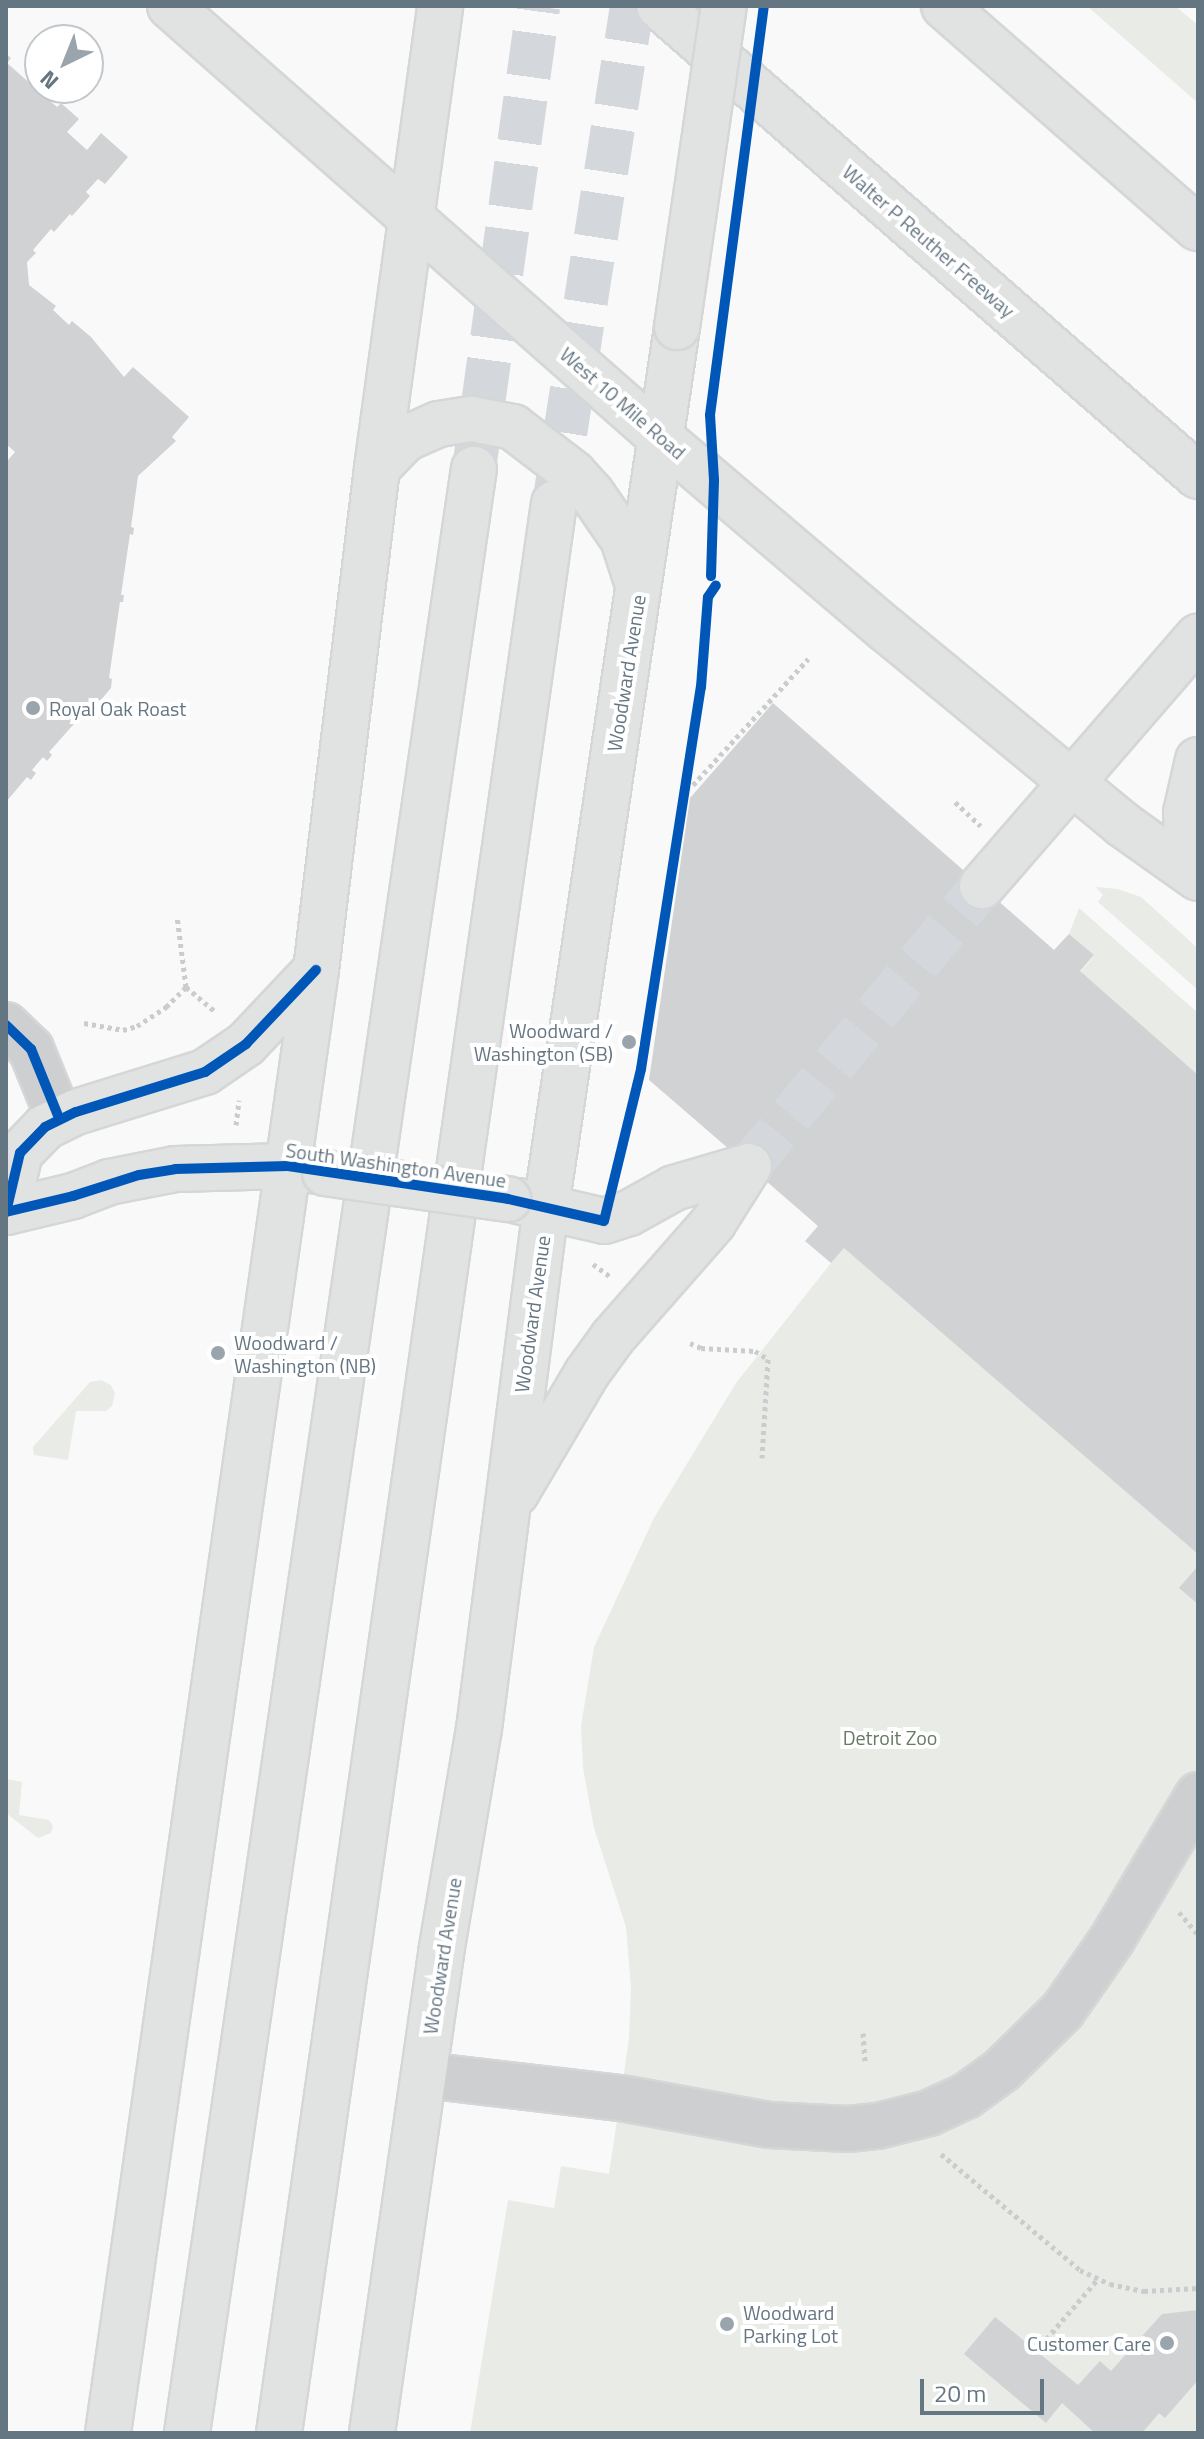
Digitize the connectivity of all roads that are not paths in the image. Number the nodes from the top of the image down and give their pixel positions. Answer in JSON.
{"nodes":[{"id":1,"x":170,"y":6,"type":"edge"},
{"id":2,"x":440,"y":6,"type":"edge"},
{"id":3,"x":659,"y":6,"type":"edge"},
{"id":4,"x":724,"y":6,"type":"edge"},
{"id":5,"x":944,"y":6,"type":"edge"},
{"id":6,"x":413,"y":218,"type":"junction"},
{"id":7,"x":1198,"y":228,"type":"edge"},
{"id":8,"x":660,"y":437,"type":"junction"},
{"id":9,"x":377,"y":468,"type":"junction"},
{"id":10,"x":474,"y":469,"type":"tunnel mouth"},
{"id":11,"x":1198,"y":476,"type":"edge"},
{"id":12,"x":554,"y":504,"type":"tunnel mouth"},
{"id":13,"x":639,"y":588,"type":"junction"},
{"id":14,"x":1198,"y":637,"type":"edge"},
{"id":15,"x":1198,"y":760,"type":"edge"},
{"id":16,"x":1072,"y":782,"type":"junction"},
{"id":17,"x":1198,"y":863,"type":"edge"},
{"id":18,"x":1198,"y":878,"type":"edge"},
{"id":19,"x":982,"y":886,"type":"tunnel mouth"},
{"id":20,"x":316,"y":970,"type":"junction"},
{"id":21,"x":6,"y":1025,"type":"edge"},
{"id":22,"x":59,"y":1118,"type":"junction"},
{"id":23,"x":306,"y":1169,"type":"junction"},
{"id":24,"x":527,"y":1203,"type":"junction"},
{"id":25,"x":6,"y":1212,"type":"edge"},
{"id":26,"x":506,"y":1509,"type":"junction"},
{"id":27,"x":1198,"y":1795,"type":"edge"},
{"id":28,"x":424,"y":2075,"type":"junction"},
{"id":29,"x":108,"y":2433,"type":"edge"},
{"id":30,"x":187,"y":2433,"type":"edge"},
{"id":31,"x":279,"y":2433,"type":"edge"},
{"id":32,"x":372,"y":2433,"type":"edge"}],
"edges":[{"from":1,"to":6,"type":"main road","name":"West 10 Mile Road"},
{"from":2,"to":6,"type":"main road"},
{"from":3,"to":11,"type":"main road","name":"Walter P Reuther Freeway"},
{"from":4,"to":8,"type":"main road","name":"Woodward Avenue","bridge":true},
{"from":5,"to":7,"type":"main road"},
{"from":6,"to":8,"type":"main road","name":"West 10 Mile Road"},
{"from":6,"to":9,"type":"main road"},
{"from":8,"to":13,"type":"main road","name":"Woodward Avenue"},
{"from":8,"to":16,"type":"main road","name":"West 10 Mile Road"},
{"from":9,"to":13,"type":"main road"},
{"from":9,"to":20,"type":"main road"},
{"from":10,"to":30,"type":"main road"},
{"from":12,"to":31,"type":"main road"},
{"from":13,"to":24,"type":"main road","name":"Woodward Avenue"},
{"from":14,"to":16,"type":"main road"},
{"from":15,"to":17,"type":"main road"},
{"from":16,"to":18,"type":"main road","name":"West 10 Mile Road"},
{"from":16,"to":19,"type":"main road"},
{"from":20,"to":22,"type":"main road","name":"South Washington Avenue"},
{"from":20,"to":23,"type":"main road"},
{"from":21,"to":22,"type":"street"},
{"from":22,"to":25,"type":"main road","name":"South Washington Avenue"},
{"from":23,"to":24,"type":"main road","name":"South Washington Avenue","bridge":true},
{"from":23,"to":25,"type":"main road","name":"South Washington Avenue"},
{"from":23,"to":29,"type":"main road"},
{"from":24,"to":26,"type":"main road","name":"Woodward Avenue"},
{"from":24,"to":26,"type":"main road","name":"South Washington Avenue"},
{"from":26,"to":28,"type":"main road","name":"Woodward Avenue"},
{"from":27,"to":28,"type":"street"},
{"from":28,"to":32,"type":"main road","name":"Woodward Avenue"}]}
